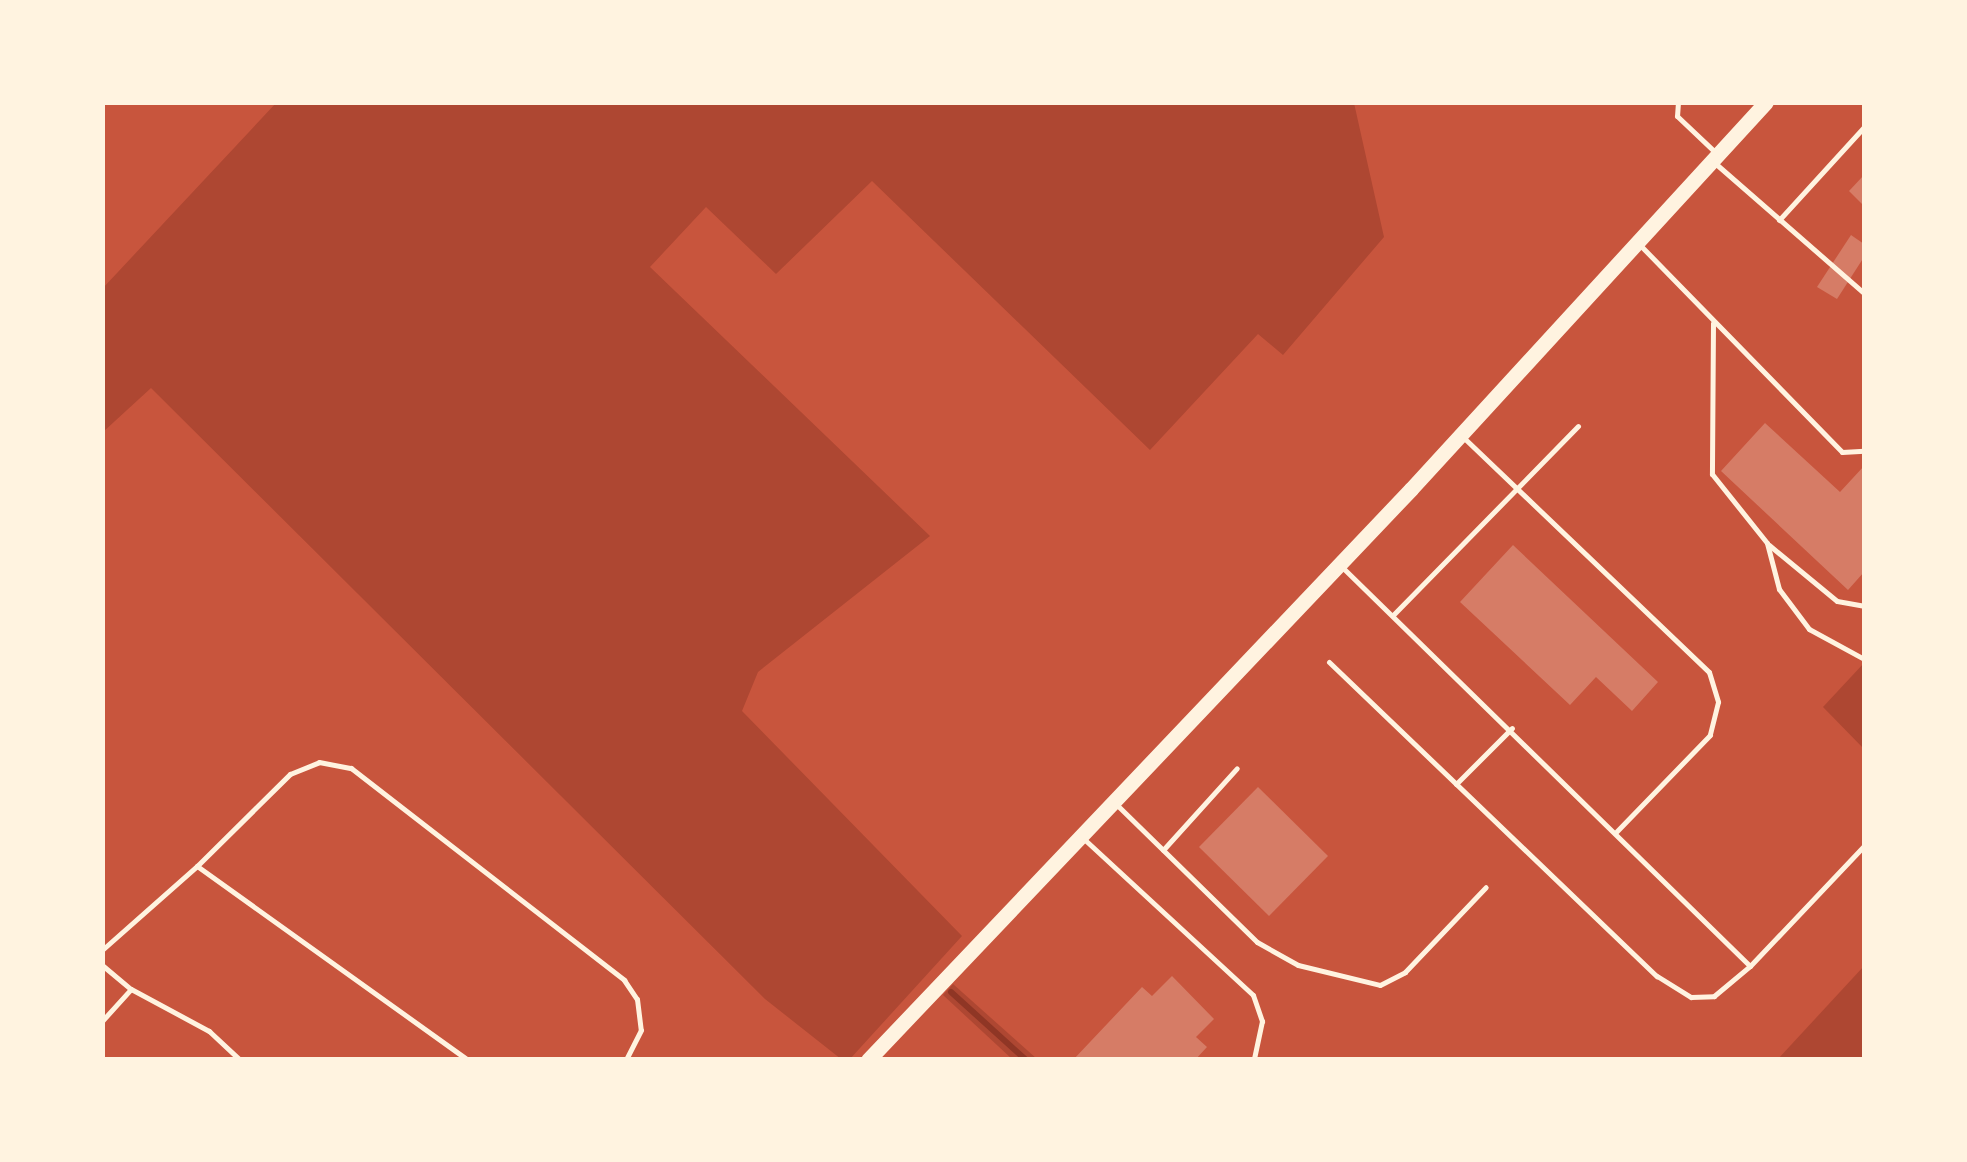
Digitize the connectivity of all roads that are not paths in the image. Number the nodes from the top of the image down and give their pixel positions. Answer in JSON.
{"nodes":[{"id":1,"x":1678,"y":102,"type":"edge"},
{"id":2,"x":1766,"y":102,"type":"edge"},
{"id":3,"x":1864,"y":127,"type":"edge"},
{"id":4,"x":1716,"y":158,"type":"junction"},
{"id":5,"x":1779,"y":220,"type":"junction"},
{"id":6,"x":1638,"y":242,"type":"junction"},
{"id":7,"x":1864,"y":293,"type":"edge"},
{"id":8,"x":1713,"y":323,"type":"junction"},
{"id":9,"x":1578,"y":426,"type":"dead end"},
{"id":10,"x":1461,"y":435,"type":"junction"},
{"id":11,"x":1864,"y":452,"type":"edge"},
{"id":12,"x":1518,"y":487,"type":"junction"},
{"id":13,"x":1766,"y":544,"type":"junction"},
{"id":14,"x":1339,"y":564,"type":"junction"},
{"id":15,"x":1864,"y":606,"type":"edge"},
{"id":16,"x":1394,"y":614,"type":"junction"},
{"id":17,"x":1864,"y":660,"type":"edge"},
{"id":18,"x":1329,"y":662,"type":"dead end"},
{"id":19,"x":1512,"y":728,"type":"junction"},
{"id":20,"x":1237,"y":768,"type":"dead end"},
{"id":21,"x":1456,"y":784,"type":"junction"},
{"id":22,"x":1114,"y":802,"type":"junction"},
{"id":23,"x":1617,"y":832,"type":"junction"},
{"id":24,"x":1081,"y":836,"type":"junction"},
{"id":25,"x":1864,"y":846,"type":"edge"},
{"id":26,"x":1163,"y":850,"type":"junction"},
{"id":27,"x":197,"y":866,"type":"junction"},
{"id":28,"x":1486,"y":886,"type":"dead end"},
{"id":29,"x":102,"y":950,"type":"edge"},
{"id":30,"x":102,"y":965,"type":"edge"},
{"id":31,"x":1750,"y":966,"type":"junction"},
{"id":32,"x":131,"y":989,"type":"junction"},
{"id":33,"x":102,"y":1021,"type":"edge"},
{"id":34,"x":876,"y":1057,"type":"edge"},
{"id":35,"x":240,"y":1060,"type":"edge"},
{"id":36,"x":468,"y":1060,"type":"edge"},
{"id":37,"x":626,"y":1060,"type":"edge"},
{"id":38,"x":1254,"y":1060,"type":"edge"}],
"edges":[{"from":1,"to":4,"type":"lane"},
{"from":2,"to":4,"type":"main road"},
{"from":3,"to":5,"type":"lane"},
{"from":4,"to":5,"type":"lane"},
{"from":4,"to":6,"type":"main road"},
{"from":5,"to":7,"type":"lane"},
{"from":6,"to":8,"type":"lane"},
{"from":6,"to":10,"type":"main road"},
{"from":8,"to":11,"type":"lane"},
{"from":8,"to":13,"type":"lane"},
{"from":9,"to":12,"type":"lane"},
{"from":10,"to":12,"type":"lane"},
{"from":10,"to":14,"type":"main road"},
{"from":12,"to":16,"type":"lane"},
{"from":12,"to":23,"type":"lane"},
{"from":13,"to":15,"type":"lane"},
{"from":13,"to":17,"type":"lane"},
{"from":14,"to":16,"type":"lane"},
{"from":14,"to":22,"type":"main road"},
{"from":16,"to":19,"type":"lane"},
{"from":18,"to":21,"type":"lane"},
{"from":19,"to":21,"type":"lane"},
{"from":19,"to":23,"type":"lane"},
{"from":20,"to":26,"type":"lane"},
{"from":21,"to":31,"type":"lane"},
{"from":22,"to":24,"type":"main road"},
{"from":22,"to":26,"type":"lane"},
{"from":23,"to":31,"type":"lane"},
{"from":24,"to":34,"type":"main road"},
{"from":24,"to":38,"type":"lane"},
{"from":25,"to":31,"type":"lane"},
{"from":26,"to":28,"type":"lane"},
{"from":27,"to":29,"type":"lane"},
{"from":27,"to":36,"type":"lane"},
{"from":27,"to":37,"type":"lane"},
{"from":30,"to":32,"type":"lane"},
{"from":32,"to":33,"type":"lane"},
{"from":32,"to":35,"type":"lane"}]}
